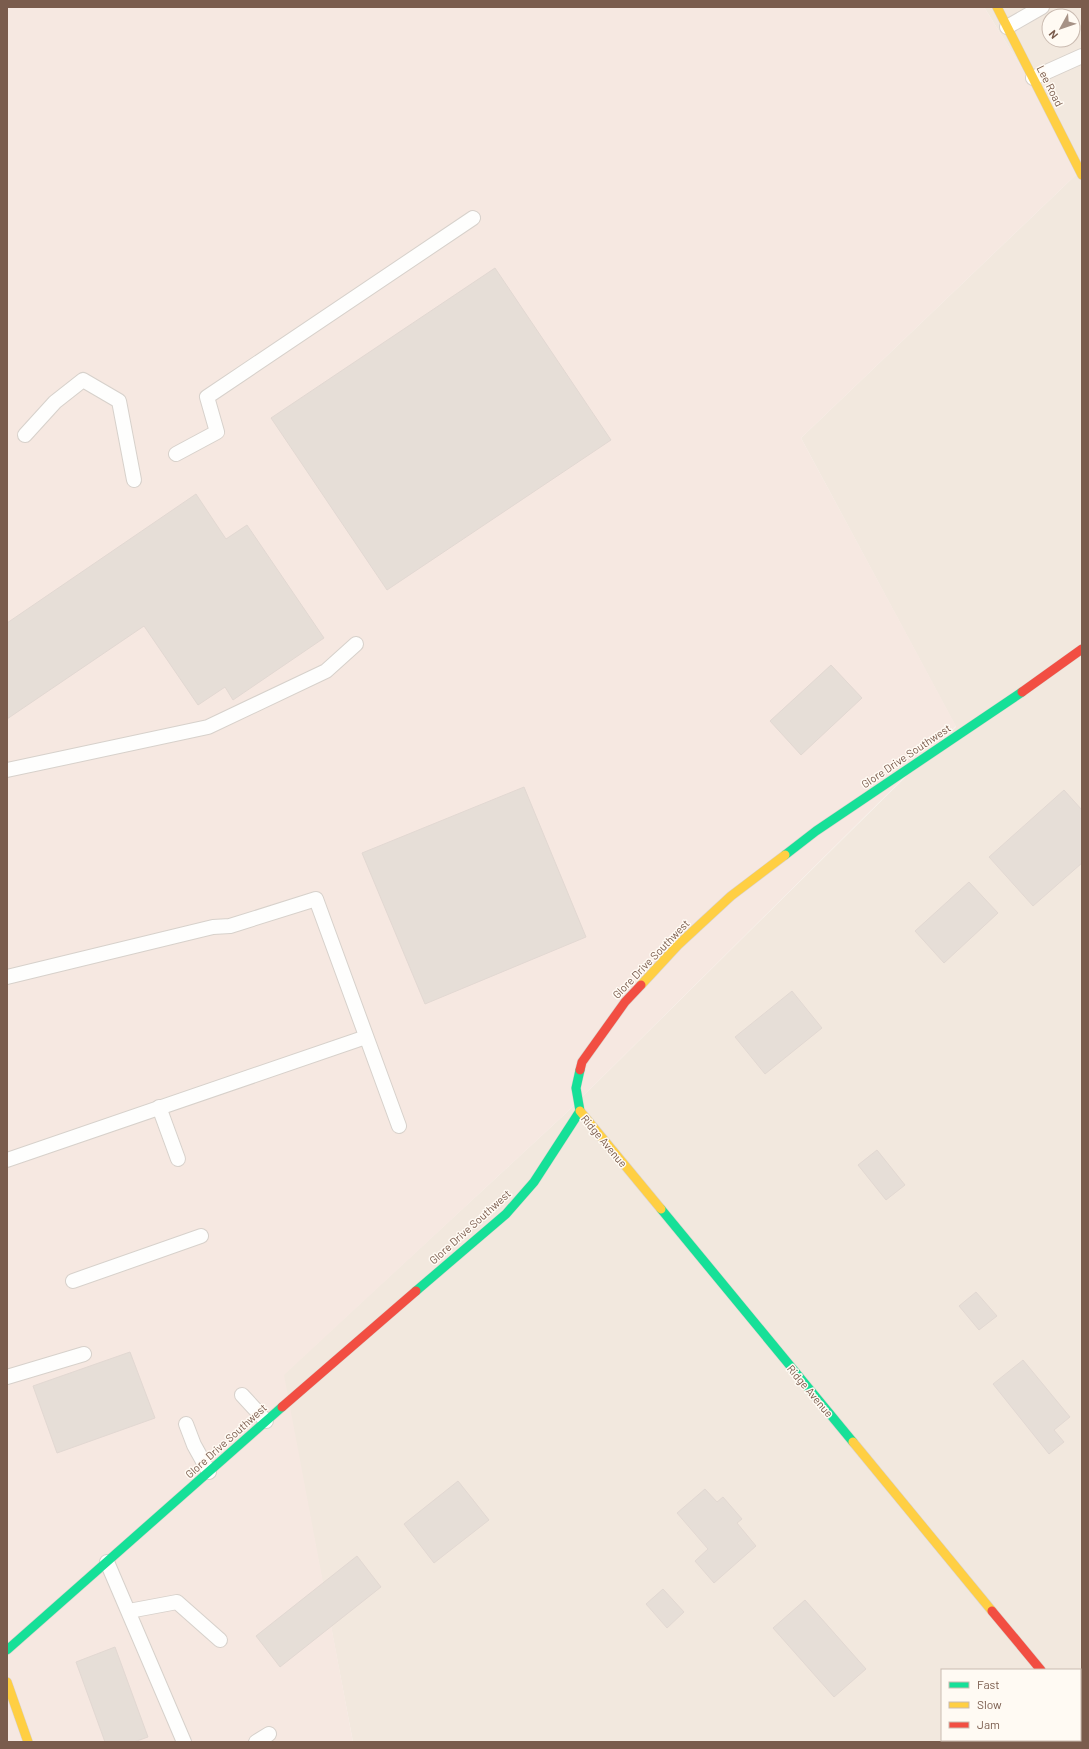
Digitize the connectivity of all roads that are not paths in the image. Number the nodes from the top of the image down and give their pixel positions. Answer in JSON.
{"nodes":[{"id":1,"x":997,"y":7,"type":"edge"},
{"id":2,"x":1042,"y":7,"type":"edge"},
{"id":3,"x":1007,"y":27,"type":"junction"},
{"id":4,"x":1082,"y":56,"type":"edge"},
{"id":5,"x":1033,"y":78,"type":"junction"},
{"id":6,"x":1082,"y":176,"type":"edge"},
{"id":7,"x":473,"y":218,"type":"dead end"},
{"id":8,"x":24,"y":435,"type":"dead end"},
{"id":9,"x":176,"y":454,"type":"dead end"},
{"id":10,"x":134,"y":480,"type":"dead end"},
{"id":11,"x":356,"y":644,"type":"dead end"},
{"id":12,"x":1082,"y":649,"type":"edge"},
{"id":13,"x":7,"y":770,"type":"edge"},
{"id":14,"x":7,"y":977,"type":"edge"},
{"id":15,"x":366,"y":1037,"type":"junction"},
{"id":16,"x":160,"y":1107,"type":"junction"},
{"id":17,"x":580,"y":1111,"type":"junction"},
{"id":18,"x":399,"y":1126,"type":"dead end"},
{"id":19,"x":178,"y":1159,"type":"dead end"},
{"id":20,"x":7,"y":1160,"type":"edge"},
{"id":21,"x":201,"y":1236,"type":"dead end"},
{"id":22,"x":73,"y":1281,"type":"dead end"},
{"id":23,"x":84,"y":1354,"type":"dead end"},
{"id":24,"x":7,"y":1377,"type":"edge"},
{"id":25,"x":242,"y":1395,"type":"dead end"},
{"id":26,"x":266,"y":1421,"type":"junction"},
{"id":27,"x":186,"y":1424,"type":"dead end"},
{"id":28,"x":209,"y":1472,"type":"junction"},
{"id":29,"x":108,"y":1562,"type":"junction"},
{"id":30,"x":129,"y":1611,"type":"junction"},
{"id":31,"x":220,"y":1640,"type":"dead end"},
{"id":32,"x":7,"y":1650,"type":"edge"},
{"id":33,"x":1040,"y":1669,"type":"edge"},
{"id":34,"x":7,"y":1682,"type":"edge"},
{"id":35,"x":269,"y":1734,"type":"dead end"},
{"id":36,"x":28,"y":1742,"type":"edge"},
{"id":37,"x":184,"y":1742,"type":"edge"},
{"id":38,"x":256,"y":1742,"type":"edge"}],
"edges":[{"from":1,"to":3,"type":"street","name":"Lee Road"},
{"from":2,"to":3,"type":"lane"},
{"from":3,"to":5,"type":"street","name":"Lee Road"},
{"from":4,"to":5,"type":"lane"},
{"from":5,"to":6,"type":"street","name":"Lee Road"},
{"from":7,"to":9,"type":"lane"},
{"from":8,"to":10,"type":"lane"},
{"from":11,"to":13,"type":"lane"},
{"from":12,"to":17,"type":"street","name":"Glore Drive Southwest"},
{"from":14,"to":15,"type":"lane"},
{"from":15,"to":16,"type":"lane"},
{"from":15,"to":18,"type":"lane"},
{"from":16,"to":19,"type":"lane"},
{"from":16,"to":20,"type":"lane"},
{"from":17,"to":26,"type":"street","name":"Glore Drive Southwest"},
{"from":17,"to":33,"type":"street","name":"Ridge Avenue"},
{"from":21,"to":22,"type":"lane"},
{"from":23,"to":24,"type":"lane"},
{"from":25,"to":26,"type":"lane"},
{"from":26,"to":28,"type":"street","name":"Glore Drive Southwest"},
{"from":27,"to":28,"type":"lane"},
{"from":28,"to":29,"type":"street","name":"Glore Drive Southwest"},
{"from":29,"to":30,"type":"lane"},
{"from":29,"to":32,"type":"street","name":"Glore Drive Southwest"},
{"from":30,"to":31,"type":"lane"},
{"from":30,"to":37,"type":"lane"},
{"from":34,"to":36,"type":"street"},
{"from":35,"to":38,"type":"lane"}]}
